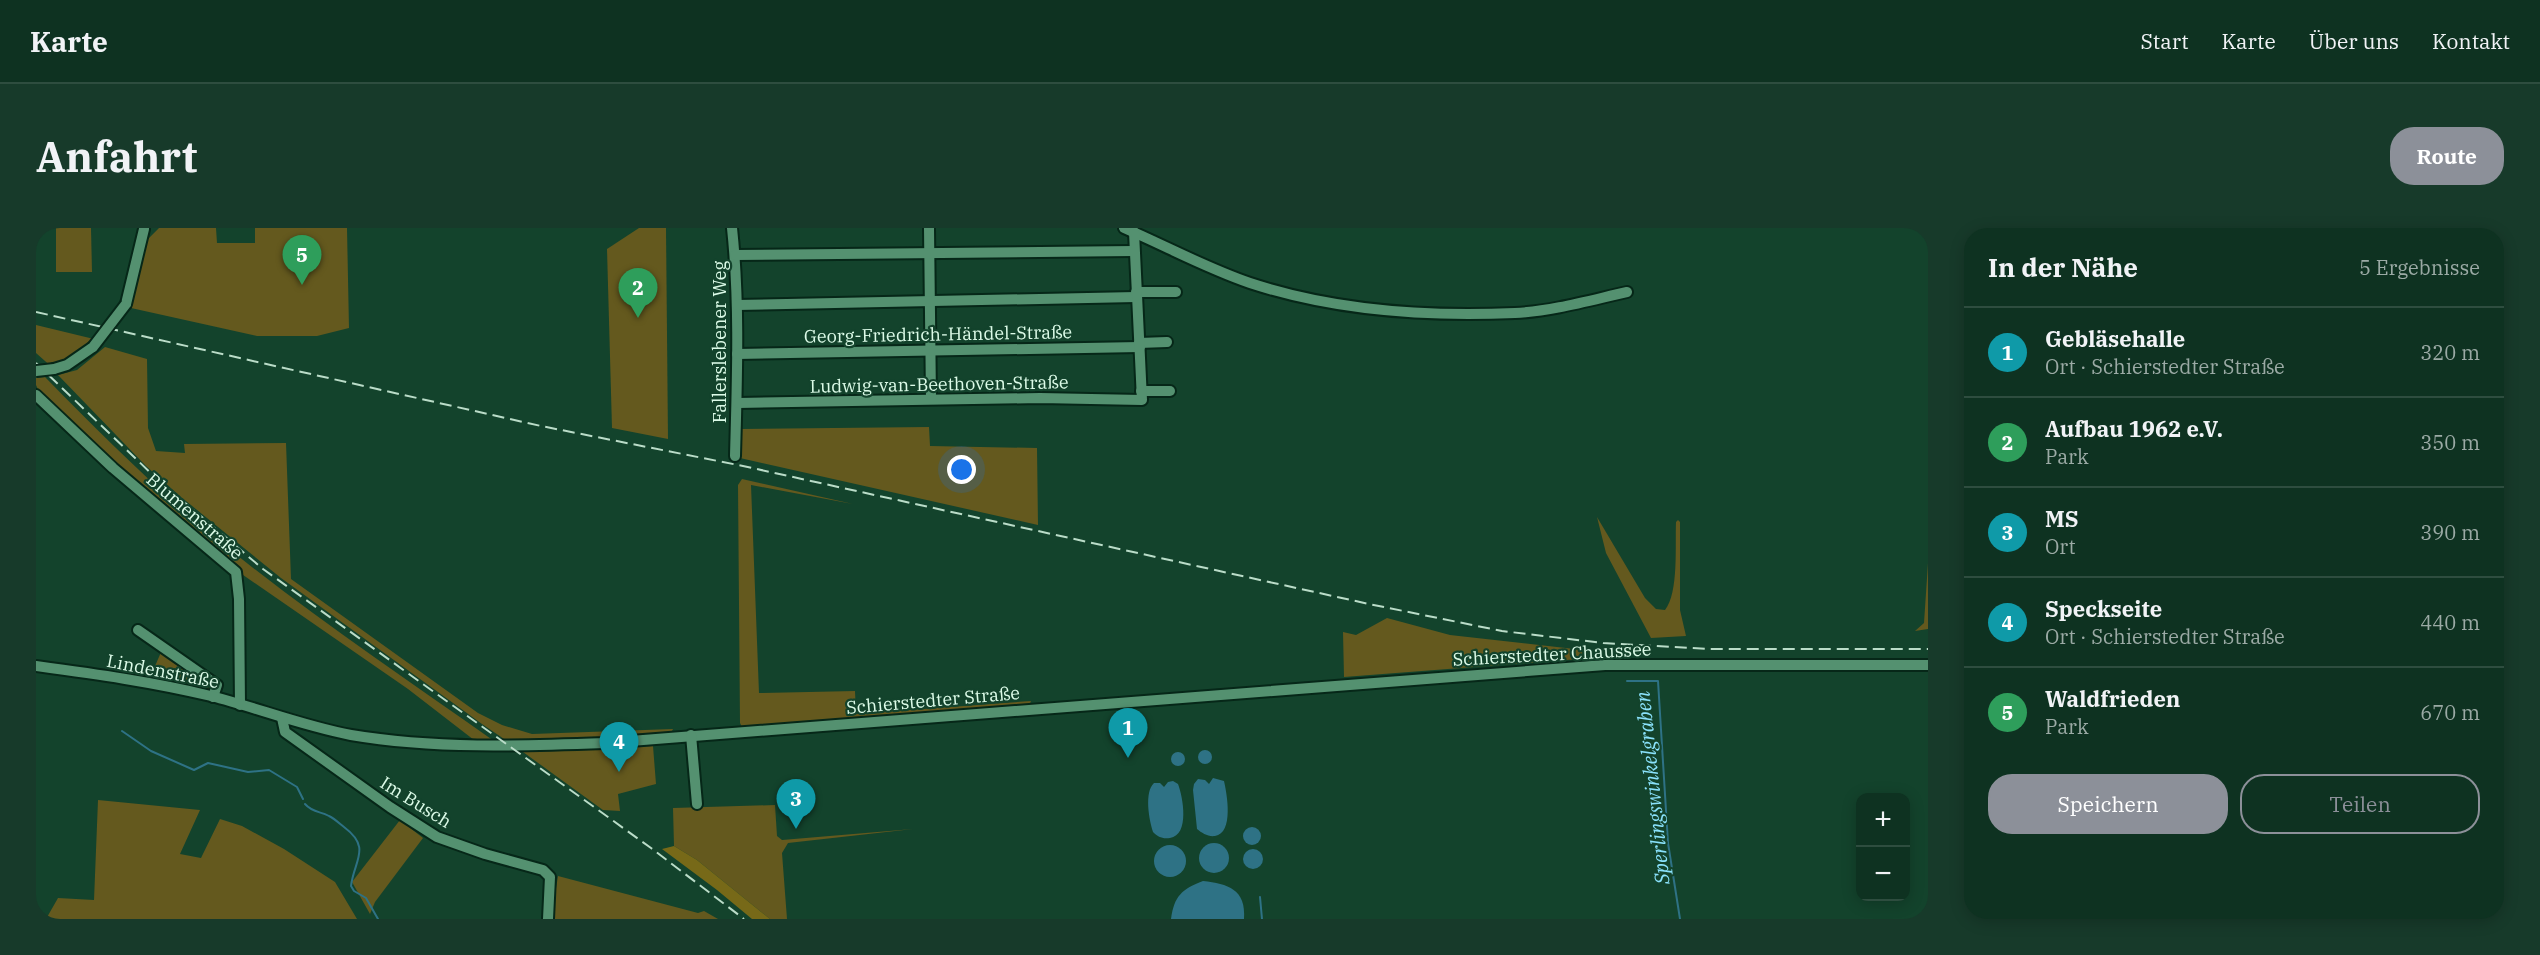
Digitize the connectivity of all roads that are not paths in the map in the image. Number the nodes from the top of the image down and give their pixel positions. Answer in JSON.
{"nodes":[{"id":1,"x":145,"y":228,"type":"edge"},
{"id":2,"x":732,"y":228,"type":"edge"},
{"id":3,"x":929,"y":228,"type":"edge"},
{"id":4,"x":1129,"y":230,"type":"edge"},
{"id":5,"x":1148,"y":233,"type":"edge"},
{"id":6,"x":1134,"y":251,"type":"junction"},
{"id":7,"x":929,"y":252,"type":"junction"},
{"id":8,"x":735,"y":255,"type":"junction"},
{"id":9,"x":1176,"y":292,"type":"dead end"},
{"id":10,"x":1627,"y":292,"type":"dead end"},
{"id":11,"x":1136,"y":294,"type":"junction"},
{"id":12,"x":930,"y":302,"type":"junction"},
{"id":13,"x":737,"y":305,"type":"junction"},
{"id":14,"x":1167,"y":342,"type":"dead end"},
{"id":15,"x":1139,"y":345,"type":"junction"},
{"id":16,"x":931,"y":350,"type":"junction"},
{"id":17,"x":737,"y":354,"type":"junction"},
{"id":18,"x":36,"y":371,"type":"edge"},
{"id":19,"x":1170,"y":391,"type":"dead end"},
{"id":20,"x":36,"y":395,"type":"edge"},
{"id":21,"x":1141,"y":396,"type":"junction"},
{"id":22,"x":931,"y":399,"type":"junction"},
{"id":23,"x":738,"y":403,"type":"junction"},
{"id":24,"x":735,"y":456,"type":"dead end"},
{"id":25,"x":138,"y":630,"type":"dead end"},
{"id":26,"x":1928,"y":665,"type":"edge"},
{"id":27,"x":36,"y":666,"type":"edge"},
{"id":28,"x":213,"y":697,"type":"junction"},
{"id":29,"x":1179,"y":697,"type":"joint"},
{"id":30,"x":240,"y":705,"type":"junction"},
{"id":31,"x":282,"y":718,"type":"junction"},
{"id":32,"x":691,"y":735,"type":"junction"},
{"id":33,"x":697,"y":804,"type":"dead end"},
{"id":34,"x":548,"y":919,"type":"edge"}],
"edges":[{"from":1,"to":18,"type":"street","bridge":true},
{"from":2,"to":8,"type":"street","name":"Fallerslebener Weg"},
{"from":3,"to":7,"type":"street"},
{"from":4,"to":5,"type":"street"},
{"from":4,"to":6,"type":"street"},
{"from":5,"to":10,"type":"street"},
{"from":6,"to":7,"type":"street"},
{"from":6,"to":11,"type":"street"},
{"from":7,"to":8,"type":"street"},
{"from":7,"to":12,"type":"street"},
{"from":8,"to":13,"type":"street","name":"Fallerslebener Weg"},
{"from":9,"to":11,"type":"street"},
{"from":11,"to":12,"type":"street"},
{"from":11,"to":15,"type":"street"},
{"from":12,"to":13,"type":"street"},
{"from":12,"to":16,"type":"street"},
{"from":13,"to":17,"type":"street","name":"Fallerslebener Weg"},
{"from":14,"to":15,"type":"street","name":"Georg-Friedrich-Händel-Straße"},
{"from":15,"to":16,"type":"street","name":"Georg-Friedrich-Händel-Straße"},
{"from":15,"to":21,"type":"street"},
{"from":16,"to":17,"type":"street","name":"Georg-Friedrich-Händel-Straße"},
{"from":16,"to":22,"type":"street"},
{"from":17,"to":23,"type":"street","name":"Fallerslebener Weg"},
{"from":19,"to":21,"type":"street","name":"Ludwig-van-Beethoven-Straße"},
{"from":20,"to":30,"type":"street","name":"Blumenstraße"},
{"from":21,"to":22,"type":"street","name":"Ludwig-van-Beethoven-Straße"},
{"from":22,"to":23,"type":"street","name":"Ludwig-van-Beethoven-Straße"},
{"from":23,"to":24,"type":"street","name":"Fallerslebener Weg"},
{"from":25,"to":28,"type":"street"},
{"from":26,"to":29,"type":"street","name":"Schierstedter Chaussee"},
{"from":27,"to":28,"type":"street","name":"Lindenstraße"},
{"from":28,"to":30,"type":"street","name":"Lindenstraße"},
{"from":29,"to":32,"type":"street","name":"Schierstedter Straße"},
{"from":30,"to":31,"type":"street","name":"Lindenstraße"},
{"from":31,"to":32,"type":"street","name":"Schierstedter Straße"},
{"from":31,"to":34,"type":"street","name":"Im Busch"},
{"from":32,"to":33,"type":"street"}]}
